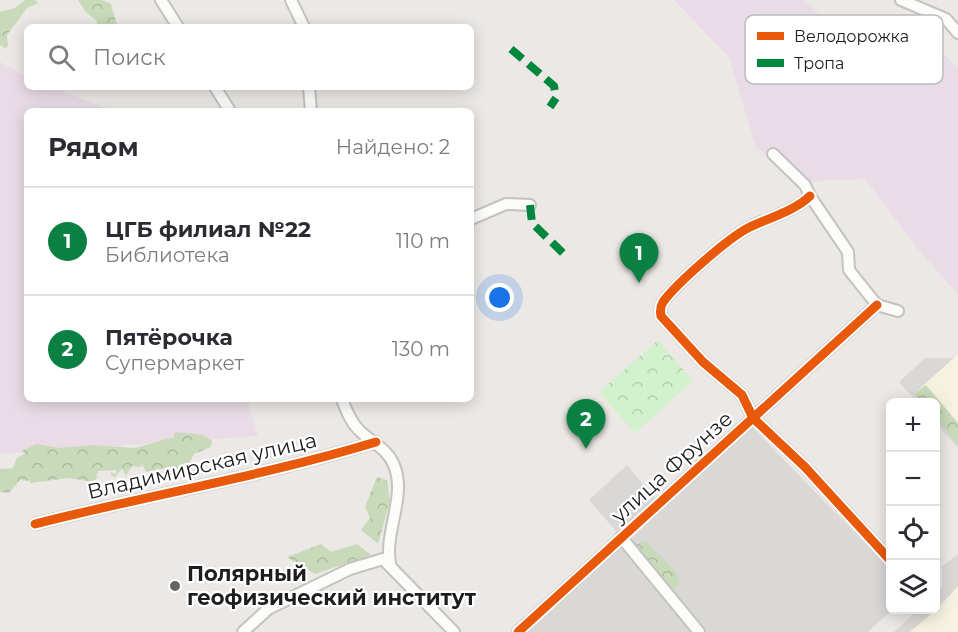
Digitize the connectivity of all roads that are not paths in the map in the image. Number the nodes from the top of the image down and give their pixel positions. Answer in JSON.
{"nodes":[{"id":1,"x":161,"y":0,"type":"edge"},
{"id":2,"x":291,"y":0,"type":"edge"},
{"id":3,"x":901,"y":0,"type":"edge"},
{"id":4,"x":937,"y":15,"type":"edge"},
{"id":5,"x":943,"y":18,"type":"edge"},
{"id":6,"x":176,"y":24,"type":"edge"},
{"id":7,"x":303,"y":24,"type":"edge"},
{"id":8,"x":958,"y":33,"type":"edge"},
{"id":9,"x":217,"y":90,"type":"edge"},
{"id":10,"x":309,"y":90,"type":"edge"},
{"id":11,"x":228,"y":108,"type":"edge"},
{"id":12,"x":311,"y":108,"type":"edge"},
{"id":13,"x":773,"y":154,"type":"dead end"},
{"id":14,"x":810,"y":196,"type":"junction"},
{"id":15,"x":530,"y":205,"type":"dead end"},
{"id":16,"x":474,"y":218,"type":"edge"},
{"id":17,"x":877,"y":305,"type":"junction"},
{"id":18,"x":898,"y":311,"type":"dead end"},
{"id":19,"x":344,"y":402,"type":"edge"},
{"id":20,"x":753,"y":418,"type":"junction"},
{"id":21,"x":376,"y":442,"type":"junction"},
{"id":22,"x":35,"y":524,"type":"dead end"},
{"id":23,"x":621,"y":537,"type":"junction"},
{"id":24,"x":886,"y":555,"type":"edge"},
{"id":25,"x":390,"y":563,"type":"junction"},
{"id":26,"x":243,"y":632,"type":"edge"},
{"id":27,"x":454,"y":632,"type":"edge"},
{"id":28,"x":518,"y":632,"type":"edge"},
{"id":29,"x":699,"y":632,"type":"edge"}],
"edges":[{"from":1,"to":6,"type":"street"},
{"from":2,"to":7,"type":"street"},
{"from":3,"to":4,"type":"street"},
{"from":5,"to":8,"type":"street"},
{"from":9,"to":11,"type":"street"},
{"from":10,"to":12,"type":"street"},
{"from":13,"to":14,"type":"street"},
{"from":14,"to":17,"type":"street"},
{"from":14,"to":20,"type":"street"},
{"from":15,"to":16,"type":"street"},
{"from":17,"to":18,"type":"street"},
{"from":17,"to":20,"type":"street","name":"улица Фрунзе"},
{"from":19,"to":21,"type":"street"},
{"from":20,"to":23,"type":"street","name":"улица Фрунзе"},
{"from":20,"to":24,"type":"street"},
{"from":21,"to":22,"type":"street","name":"Владимирская улица"},
{"from":21,"to":25,"type":"street"},
{"from":23,"to":28,"type":"street","name":"улица Фрунзе"},
{"from":23,"to":29,"type":"street"},
{"from":25,"to":26,"type":"street"},
{"from":25,"to":27,"type":"street"}]}
